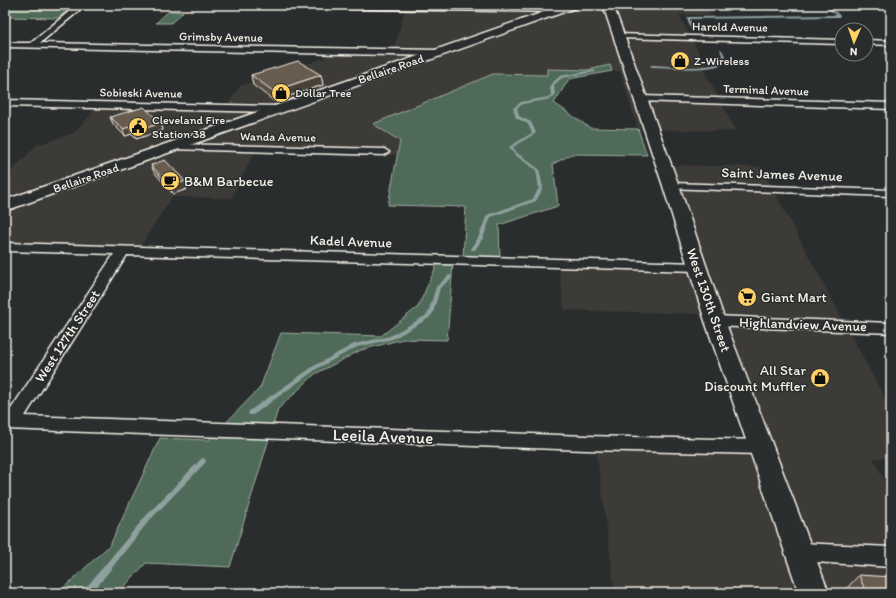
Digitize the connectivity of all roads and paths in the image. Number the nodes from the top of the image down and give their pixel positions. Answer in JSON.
{"nodes":[{"id":1,"x":82,"y":5,"type":"edge"},
{"id":2,"x":243,"y":5,"type":"edge"},
{"id":3,"x":574,"y":5,"type":"edge"},
{"id":4,"x":608,"y":5,"type":"edge"},
{"id":5,"x":559,"y":10,"type":"junction"},
{"id":6,"x":618,"y":36,"type":"junction"},
{"id":7,"x":834,"y":42,"type":"edge"},
{"id":8,"x":874,"y":42,"type":"edge"},
{"id":9,"x":891,"y":43,"type":"edge"},
{"id":10,"x":5,"y":45,"type":"edge"},
{"id":11,"x":32,"y":46,"type":"junction"},
{"id":12,"x":437,"y":53,"type":"junction"},
{"id":13,"x":641,"y":99,"type":"junction"},
{"id":14,"x":5,"y":103,"type":"edge"},
{"id":15,"x":891,"y":106,"type":"edge"},
{"id":16,"x":277,"y":109,"type":"junction"},
{"id":17,"x":173,"y":147,"type":"junction"},
{"id":18,"x":384,"y":152,"type":"dead end"},
{"id":19,"x":671,"y":186,"type":"junction"},
{"id":20,"x":891,"y":193,"type":"edge"},
{"id":21,"x":5,"y":206,"type":"edge"},
{"id":22,"x":5,"y":247,"type":"edge"},
{"id":23,"x":123,"y":250,"type":"junction"},
{"id":24,"x":697,"y":267,"type":"junction"},
{"id":25,"x":715,"y":321,"type":"junction"},
{"id":26,"x":891,"y":328,"type":"edge"},
{"id":27,"x":8,"y":422,"type":"edge"},
{"id":28,"x":761,"y":447,"type":"junction"},
{"id":29,"x":799,"y":552,"type":"junction"},
{"id":30,"x":891,"y":558,"type":"edge"},
{"id":31,"x":814,"y":593,"type":"edge"}],
"edges":[{"from":1,"to":11,"type":"street"},
{"from":2,"to":5,"type":"street"},
{"from":3,"to":5,"type":"main road","name":"Bellaire Road"},
{"from":4,"to":6,"type":"main road","name":"West 130th Street"},
{"from":5,"to":12,"type":"main road","name":"Bellaire Road"},
{"from":6,"to":7,"type":"street","name":"Harold Avenue"},
{"from":6,"to":13,"type":"main road","name":"West 130th Street"},
{"from":8,"to":9,"type":"street"},
{"from":10,"to":11,"type":"street","name":"Grimsby Avenue"},
{"from":11,"to":12,"type":"street","name":"Grimsby Avenue"},
{"from":12,"to":16,"type":"main road","name":"Bellaire Road"},
{"from":13,"to":15,"type":"street","name":"Terminal Avenue"},
{"from":13,"to":19,"type":"main road","name":"West 130th Street"},
{"from":14,"to":16,"type":"street","name":"Sobieski Avenue"},
{"from":16,"to":17,"type":"main road","name":"Bellaire Road"},
{"from":17,"to":18,"type":"street","name":"Wanda Avenue"},
{"from":17,"to":21,"type":"main road","name":"Bellaire Road"},
{"from":19,"to":20,"type":"street","name":"Saint James Avenue"},
{"from":19,"to":24,"type":"main road","name":"West 130th Street"},
{"from":22,"to":23,"type":"street","name":"Kadel Avenue"},
{"from":23,"to":24,"type":"street","name":"Kadel Avenue"},
{"from":23,"to":27,"type":"street","name":"West 127th Street"},
{"from":24,"to":25,"type":"main road","name":"West 130th Street"},
{"from":25,"to":26,"type":"street","name":"Highlandview Avenue"},
{"from":25,"to":28,"type":"main road","name":"West 130th Street"},
{"from":27,"to":28,"type":"street","name":"Leeila Avenue"},
{"from":28,"to":29,"type":"main road","name":"West 130th Street"},
{"from":29,"to":30,"type":"street"},
{"from":29,"to":31,"type":"main road","name":"West 130th Street"}]}
